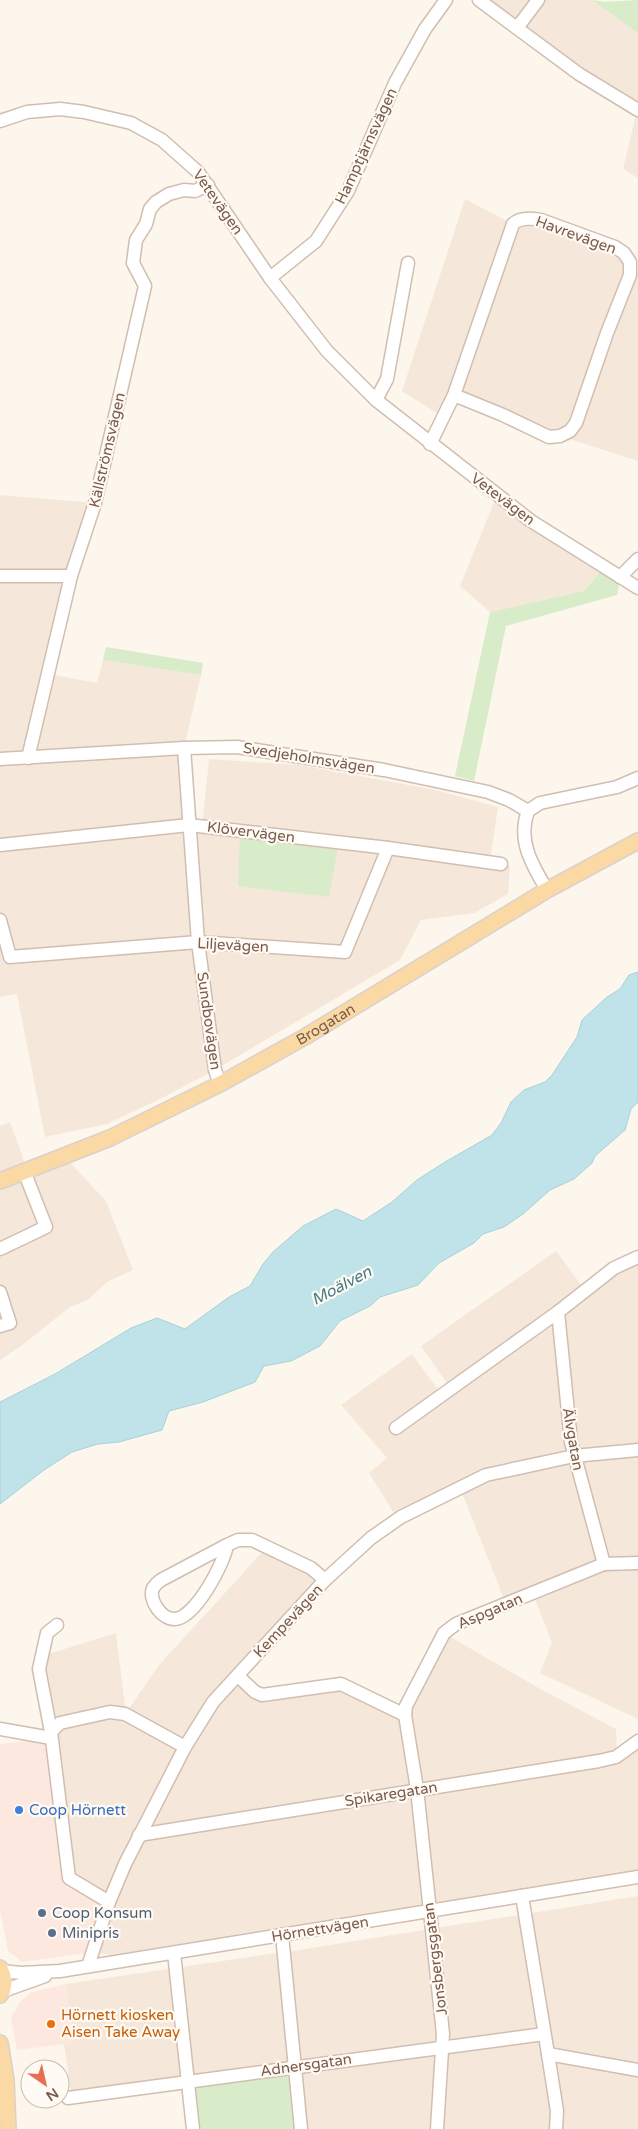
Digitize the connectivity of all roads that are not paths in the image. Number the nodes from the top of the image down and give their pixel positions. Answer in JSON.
{"nodes":[{"id":1,"x":446,"y":0,"type":"edge"},
{"id":2,"x":479,"y":0,"type":"edge"},
{"id":3,"x":538,"y":0,"type":"edge"},
{"id":4,"x":517,"y":28,"type":"junction"},
{"id":5,"x":638,"y":110,"type":"edge"},
{"id":6,"x":0,"y":121,"type":"edge"},
{"id":7,"x":208,"y":185,"type":"junction"},
{"id":8,"x":408,"y":263,"type":"dead end"},
{"id":9,"x":270,"y":278,"type":"junction"},
{"id":10,"x":454,"y":395,"type":"junction"},
{"id":11,"x":376,"y":400,"type":"junction"},
{"id":12,"x":430,"y":444,"type":"junction"},
{"id":13,"x":638,"y":560,"type":"edge"},
{"id":14,"x":0,"y":576,"type":"edge"},
{"id":15,"x":71,"y":576,"type":"junction"},
{"id":16,"x":620,"y":577,"type":"junction"},
{"id":17,"x":638,"y":588,"type":"edge"},
{"id":18,"x":184,"y":748,"type":"junction"},
{"id":19,"x":28,"y":758,"type":"junction"},
{"id":20,"x":0,"y":759,"type":"edge"},
{"id":21,"x":638,"y":778,"type":"edge"},
{"id":22,"x":528,"y":811,"type":"junction"},
{"id":23,"x":189,"y":825,"type":"junction"},
{"id":24,"x":638,"y":842,"type":"edge"},
{"id":25,"x":0,"y":845,"type":"edge"},
{"id":26,"x":388,"y":848,"type":"junction"},
{"id":27,"x":501,"y":864,"type":"dead end"},
{"id":28,"x":547,"y":890,"type":"junction"},
{"id":29,"x":0,"y":920,"type":"edge"},
{"id":30,"x":198,"y":942,"type":"junction"},
{"id":31,"x":220,"y":1084,"type":"junction"},
{"id":32,"x":24,"y":1171,"type":"junction"},
{"id":33,"x":0,"y":1181,"type":"edge"},
{"id":34,"x":0,"y":1249,"type":"edge"},
{"id":35,"x":638,"y":1257,"type":"edge"},
{"id":36,"x":0,"y":1292,"type":"edge"},
{"id":37,"x":558,"y":1312,"type":"junction"},
{"id":38,"x":0,"y":1326,"type":"edge"},
{"id":39,"x":396,"y":1428,"type":"dead end"},
{"id":40,"x":638,"y":1450,"type":"edge"},
{"id":41,"x":574,"y":1456,"type":"junction"},
{"id":42,"x":227,"y":1545,"type":"junction"},
{"id":43,"x":638,"y":1563,"type":"edge"},
{"id":44,"x":604,"y":1564,"type":"junction"},
{"id":45,"x":326,"y":1580,"type":"junction"},
{"id":46,"x":56,"y":1625,"type":"dead end"},
{"id":47,"x":238,"y":1676,"type":"junction"},
{"id":48,"x":405,"y":1715,"type":"junction"},
{"id":49,"x":0,"y":1729,"type":"edge"},
{"id":50,"x":51,"y":1735,"type":"junction"},
{"id":51,"x":638,"y":1741,"type":"edge"},
{"id":52,"x":185,"y":1747,"type":"junction"},
{"id":53,"x":416,"y":1789,"type":"junction"},
{"id":54,"x":139,"y":1835,"type":"junction"},
{"id":55,"x":638,"y":1877,"type":"edge"},
{"id":56,"x":522,"y":1896,"type":"junction"},
{"id":57,"x":109,"y":1902,"type":"junction"},
{"id":58,"x":429,"y":1912,"type":"junction"},
{"id":59,"x":282,"y":1935,"type":"junction"},
{"id":60,"x":174,"y":1953,"type":"junction"},
{"id":61,"x":88,"y":1966,"type":"junction"},
{"id":62,"x":1,"y":1969,"type":"edge"},
{"id":63,"x":60,"y":1971,"type":"junction"},
{"id":64,"x":1,"y":1993,"type":"edge"},
{"id":65,"x":544,"y":2034,"type":"junction"},
{"id":66,"x":0,"y":2043,"type":"edge"},
{"id":67,"x":443,"y":2047,"type":"junction"},
{"id":68,"x":548,"y":2054,"type":"junction"},
{"id":69,"x":294,"y":2066,"type":"junction"},
{"id":70,"x":638,"y":2070,"type":"edge"},
{"id":71,"x":188,"y":2082,"type":"junction"},
{"id":72,"x":70,"y":2098,"type":"edge"},
{"id":73,"x":8,"y":2129,"type":"edge"},
{"id":74,"x":193,"y":2129,"type":"edge"},
{"id":75,"x":300,"y":2129,"type":"edge"},
{"id":76,"x":438,"y":2129,"type":"edge"},
{"id":77,"x":556,"y":2129,"type":"edge"}],
"edges":[{"from":1,"to":9,"type":"street","name":"Hamptjärnsvägen"},
{"from":2,"to":4,"type":"street"},
{"from":3,"to":4,"type":"street"},
{"from":4,"to":5,"type":"street"},
{"from":6,"to":7,"type":"street","name":"Vetevägen"},
{"from":7,"to":9,"type":"street","name":"Vetevägen"},
{"from":7,"to":15,"type":"street","name":"Källströmsvägen"},
{"from":8,"to":11,"type":"street"},
{"from":9,"to":11,"type":"street","name":"Vetevägen"},
{"from":10,"to":10,"type":"street","name":"Havrevägen"},
{"from":10,"to":12,"type":"street","name":"Havrevägen"},
{"from":11,"to":12,"type":"street","name":"Vetevägen"},
{"from":12,"to":16,"type":"street","name":"Vetevägen"},
{"from":13,"to":16,"type":"street"},
{"from":14,"to":15,"type":"street"},
{"from":15,"to":19,"type":"street","name":"Källströmsvägen"},
{"from":16,"to":17,"type":"street","name":"Vetevägen"},
{"from":18,"to":19,"type":"street","name":"Svedjeholmsvägen"},
{"from":18,"to":22,"type":"street","name":"Svedjeholmsvägen"},
{"from":18,"to":23,"type":"street","name":"Sundbovägen"},
{"from":19,"to":20,"type":"street","name":"Svedjeholmsvägen"},
{"from":21,"to":22,"type":"street"},
{"from":22,"to":28,"type":"street"},
{"from":23,"to":25,"type":"street","name":"Klövervägen"},
{"from":23,"to":26,"type":"street","name":"Klövervägen"},
{"from":23,"to":30,"type":"street","name":"Sundbovägen"},
{"from":24,"to":28,"type":"main road","name":"Brogatan"},
{"from":26,"to":27,"type":"street","name":"Klövervägen"},
{"from":26,"to":30,"type":"street","name":"Liljevägen"},
{"from":28,"to":31,"type":"main road","name":"Brogatan"},
{"from":29,"to":30,"type":"street","name":"Liljevägen"},
{"from":30,"to":31,"type":"street","name":"Sundbovägen"},
{"from":31,"to":32,"type":"main road","name":"Brogatan"},
{"from":32,"to":33,"type":"main road","name":"Brogatan"},
{"from":32,"to":34,"type":"street"},
{"from":35,"to":37,"type":"street"},
{"from":36,"to":38,"type":"street"},
{"from":37,"to":39,"type":"street"},
{"from":37,"to":41,"type":"street","name":"Älvgatan"},
{"from":40,"to":41,"type":"street","name":"Kempevägen"},
{"from":41,"to":44,"type":"street","name":"Älvgatan"},
{"from":41,"to":45,"type":"street","name":"Kempevägen"},
{"from":42,"to":42,"type":"street"},
{"from":42,"to":45,"type":"street"},
{"from":43,"to":44,"type":"street","name":"Aspgatan"},
{"from":44,"to":48,"type":"street","name":"Aspgatan"},
{"from":45,"to":47,"type":"street","name":"Kempevägen"},
{"from":46,"to":50,"type":"street"},
{"from":47,"to":48,"type":"street"},
{"from":47,"to":52,"type":"street","name":"Kempevägen"},
{"from":48,"to":53,"type":"street","name":"Aspgatan"},
{"from":49,"to":50,"type":"street"},
{"from":50,"to":52,"type":"street"},
{"from":50,"to":57,"type":"street"},
{"from":51,"to":53,"type":"street","name":"Spikaregatan"},
{"from":52,"to":54,"type":"street","name":"Kempevägen"},
{"from":53,"to":54,"type":"street","name":"Spikaregatan"},
{"from":53,"to":58,"type":"street","name":"Jonsbergsgatan"},
{"from":54,"to":57,"type":"street","name":"Kempevägen"},
{"from":55,"to":56,"type":"street","name":"Hörnettvägen"},
{"from":56,"to":58,"type":"street","name":"Hörnettvägen"},
{"from":56,"to":65,"type":"street"},
{"from":57,"to":61,"type":"street","name":"Kempevägen"},
{"from":58,"to":59,"type":"street","name":"Hörnettvägen"},
{"from":58,"to":67,"type":"street","name":"Jonsbergsgatan"},
{"from":59,"to":60,"type":"street","name":"Hörnettvägen"},
{"from":59,"to":69,"type":"street"},
{"from":60,"to":61,"type":"street","name":"Hörnettvägen"},
{"from":60,"to":71,"type":"street"},
{"from":61,"to":63,"type":"street","name":"Hörnettvägen"},
{"from":62,"to":63,"type":"street","name":"Hörnettvägen"},
{"from":62,"to":64,"type":"main road"},
{"from":63,"to":64,"type":"street"},
{"from":65,"to":67,"type":"street","name":"Adnersgatan"},
{"from":65,"to":68,"type":"street"},
{"from":66,"to":73,"type":"main road"},
{"from":67,"to":69,"type":"street","name":"Adnersgatan"},
{"from":67,"to":76,"type":"street","name":"Jonsbergsgatan"},
{"from":68,"to":70,"type":"street"},
{"from":68,"to":77,"type":"street"},
{"from":69,"to":71,"type":"street","name":"Adnersgatan"},
{"from":69,"to":75,"type":"street"},
{"from":71,"to":72,"type":"street","name":"Adnersgatan"},
{"from":71,"to":74,"type":"street"}]}
